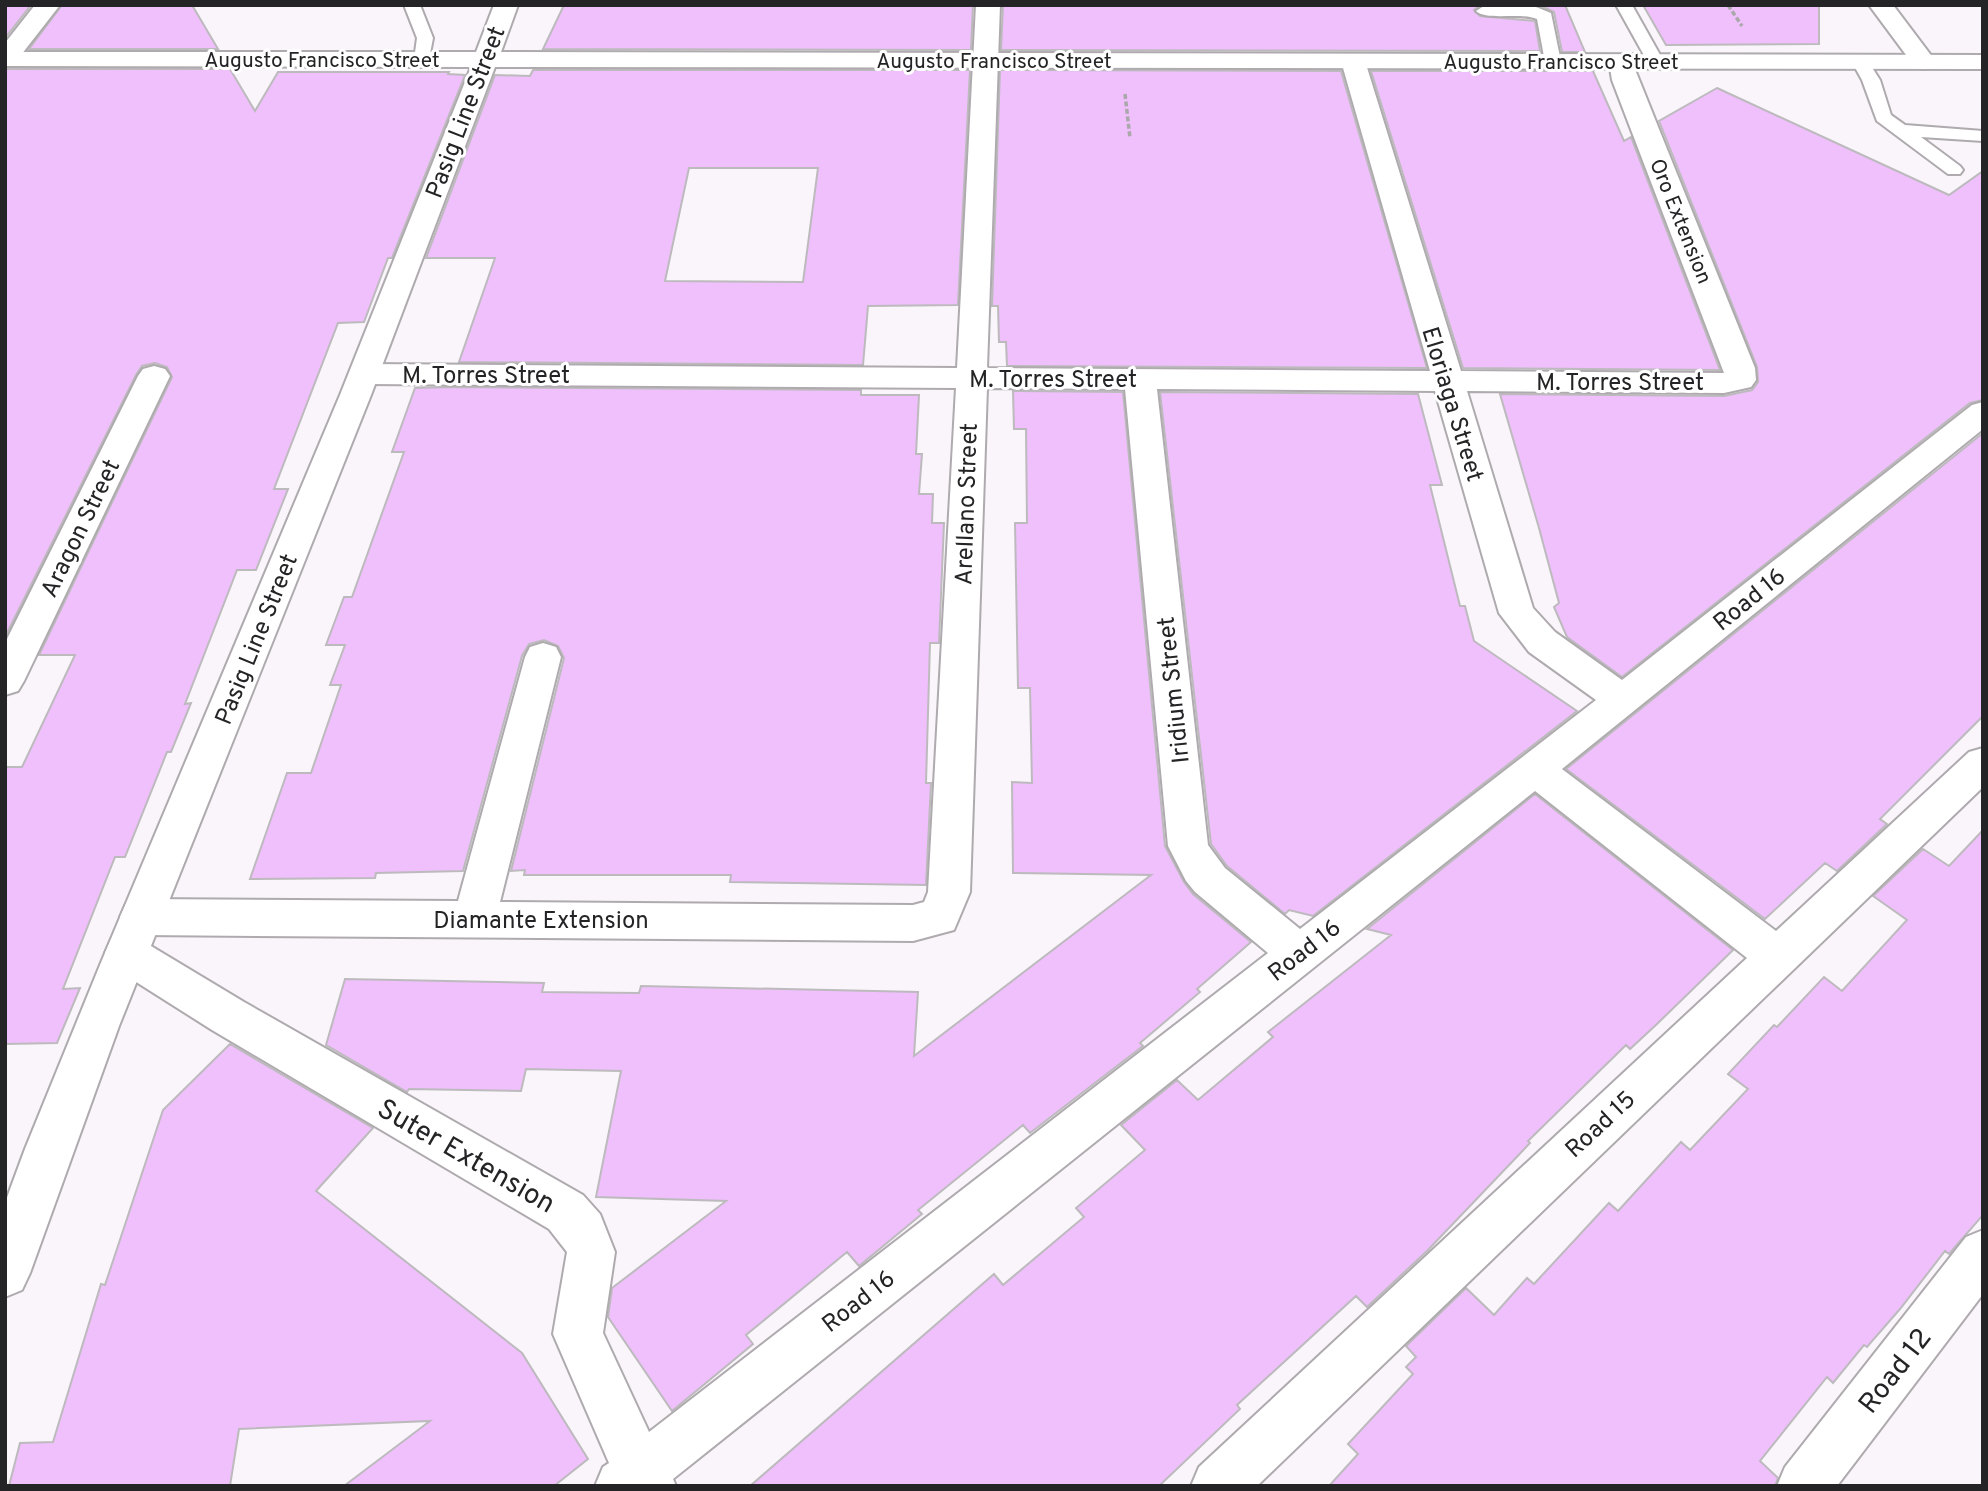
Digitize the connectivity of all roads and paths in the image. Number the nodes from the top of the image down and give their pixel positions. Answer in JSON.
{"nodes":[{"id":1,"x":48,"y":5,"type":"edge"},
{"id":2,"x":412,"y":5,"type":"edge"},
{"id":3,"x":506,"y":5,"type":"edge"},
{"id":4,"x":988,"y":5,"type":"edge"},
{"id":5,"x":1624,"y":5,"type":"edge"},
{"id":6,"x":1881,"y":5,"type":"edge"},
{"id":7,"x":1484,"y":11,"type":"dead end"},
{"id":8,"x":5,"y":59,"type":"edge"},
{"id":9,"x":422,"y":60,"type":"junction"},
{"id":10,"x":486,"y":60,"type":"junction"},
{"id":11,"x":985,"y":61,"type":"junction"},
{"id":12,"x":1121,"y":61,"type":"junction"},
{"id":13,"x":1353,"y":61,"type":"junction"},
{"id":14,"x":1553,"y":62,"type":"junction"},
{"id":15,"x":1621,"y":62,"type":"junction"},
{"id":16,"x":1656,"y":62,"type":"junction"},
{"id":17,"x":1860,"y":62,"type":"junction"},
{"id":18,"x":1924,"y":62,"type":"junction"},
{"id":19,"x":1983,"y":62,"type":"edge"},
{"id":20,"x":1900,"y":130,"type":"junction"},
{"id":21,"x":1983,"y":136,"type":"edge"},
{"id":22,"x":1130,"y":138,"type":"dead end"},
{"id":23,"x":1954,"y":170,"type":"dead end"},
{"id":24,"x":365,"y":374,"type":"junction"},
{"id":25,"x":154,"y":376,"type":"dead end"},
{"id":26,"x":971,"y":378,"type":"junction"},
{"id":27,"x":1140,"y":379,"type":"junction"},
{"id":28,"x":1740,"y":380,"type":"joint"},
{"id":29,"x":1447,"y":381,"type":"junction"},
{"id":30,"x":1983,"y":412,"type":"edge"},
{"id":31,"x":543,"y":657,"type":"dead end"},
{"id":32,"x":5,"y":681,"type":"edge"},
{"id":33,"x":1623,"y":700,"type":"junction"},
{"id":34,"x":1983,"y":763,"type":"edge"},
{"id":35,"x":1534,"y":769,"type":"junction"},
{"id":36,"x":939,"y":917,"type":"joint"},
{"id":37,"x":474,"y":920,"type":"junction"},
{"id":38,"x":134,"y":935,"type":"junction"},
{"id":39,"x":1300,"y":954,"type":"junction"},
{"id":40,"x":1778,"y":957,"type":"junction"},
{"id":41,"x":1983,"y":1254,"type":"edge"},
{"id":42,"x":5,"y":1273,"type":"edge"},
{"id":43,"x":637,"y":1481,"type":"edge"},
{"id":44,"x":1218,"y":1486,"type":"edge"},
{"id":45,"x":1804,"y":1486,"type":"edge"}],
"edges":[{"from":1,"to":8,"type":"street"},
{"from":2,"to":9,"type":"lane"},
{"from":3,"to":10,"type":"street","name":"Pasig Line Street"},
{"from":4,"to":11,"type":"street","name":"Arellano Street"},
{"from":5,"to":16,"type":"lane"},
{"from":6,"to":18,"type":"street"},
{"from":7,"to":14,"type":"lane"},
{"from":8,"to":9,"type":"street","name":"Augusto Francisco Street"},
{"from":9,"to":10,"type":"street","name":"Augusto Francisco Street"},
{"from":10,"to":11,"type":"street","name":"Augusto Francisco Street"},
{"from":10,"to":24,"type":"street","name":"Pasig Line Street"},
{"from":11,"to":12,"type":"street","name":"Augusto Francisco Street"},
{"from":11,"to":26,"type":"street","name":"Arellano Street"},
{"from":12,"to":13,"type":"street","name":"Augusto Francisco Street"},
{"from":12,"to":22,"type":"path"},
{"from":13,"to":14,"type":"street","name":"Augusto Francisco Street"},
{"from":13,"to":29,"type":"street","name":"Eloriaga Street"},
{"from":14,"to":15,"type":"street","name":"Augusto Francisco Street"},
{"from":15,"to":16,"type":"street","name":"Augusto Francisco Street"},
{"from":15,"to":28,"type":"street","name":"Oro Extension"},
{"from":16,"to":17,"type":"street","name":"Augusto Francisco Street"},
{"from":17,"to":18,"type":"street","name":"Augusto Francisco Street"},
{"from":17,"to":20,"type":"lane"},
{"from":18,"to":19,"type":"street","name":"Augusto Francisco Street"},
{"from":20,"to":21,"type":"lane"},
{"from":20,"to":23,"type":"lane"},
{"from":24,"to":26,"type":"street","name":"M. Torres Street"},
{"from":24,"to":38,"type":"street","name":"Pasig Line Street"},
{"from":25,"to":32,"type":"street","name":"Aragon Street"},
{"from":26,"to":27,"type":"street","name":"M. Torres Street"},
{"from":26,"to":36,"type":"street","name":"Arellano Street"},
{"from":27,"to":29,"type":"street","name":"M. Torres Street"},
{"from":27,"to":39,"type":"street","name":"Iridium Street"},
{"from":28,"to":29,"type":"street","name":"M. Torres Street"},
{"from":29,"to":33,"type":"street","name":"Eloriaga Street"},
{"from":30,"to":33,"type":"street","name":"Road 16"},
{"from":31,"to":37,"type":"street"},
{"from":33,"to":35,"type":"street","name":"Road 16"},
{"from":34,"to":40,"type":"street","name":"Road 15"},
{"from":35,"to":39,"type":"street","name":"Road 16"},
{"from":35,"to":40,"type":"street"},
{"from":36,"to":37,"type":"street","name":"Diamante Extension"},
{"from":37,"to":38,"type":"street","name":"Diamante Extension"},
{"from":38,"to":42,"type":"street","name":"Pasig Line Street"},
{"from":38,"to":43,"type":"street","name":"Suter Extension"},
{"from":39,"to":43,"type":"street","name":"Road 16"},
{"from":40,"to":44,"type":"street","name":"Road 15"},
{"from":41,"to":45,"type":"street","name":"Road 12"}]}
